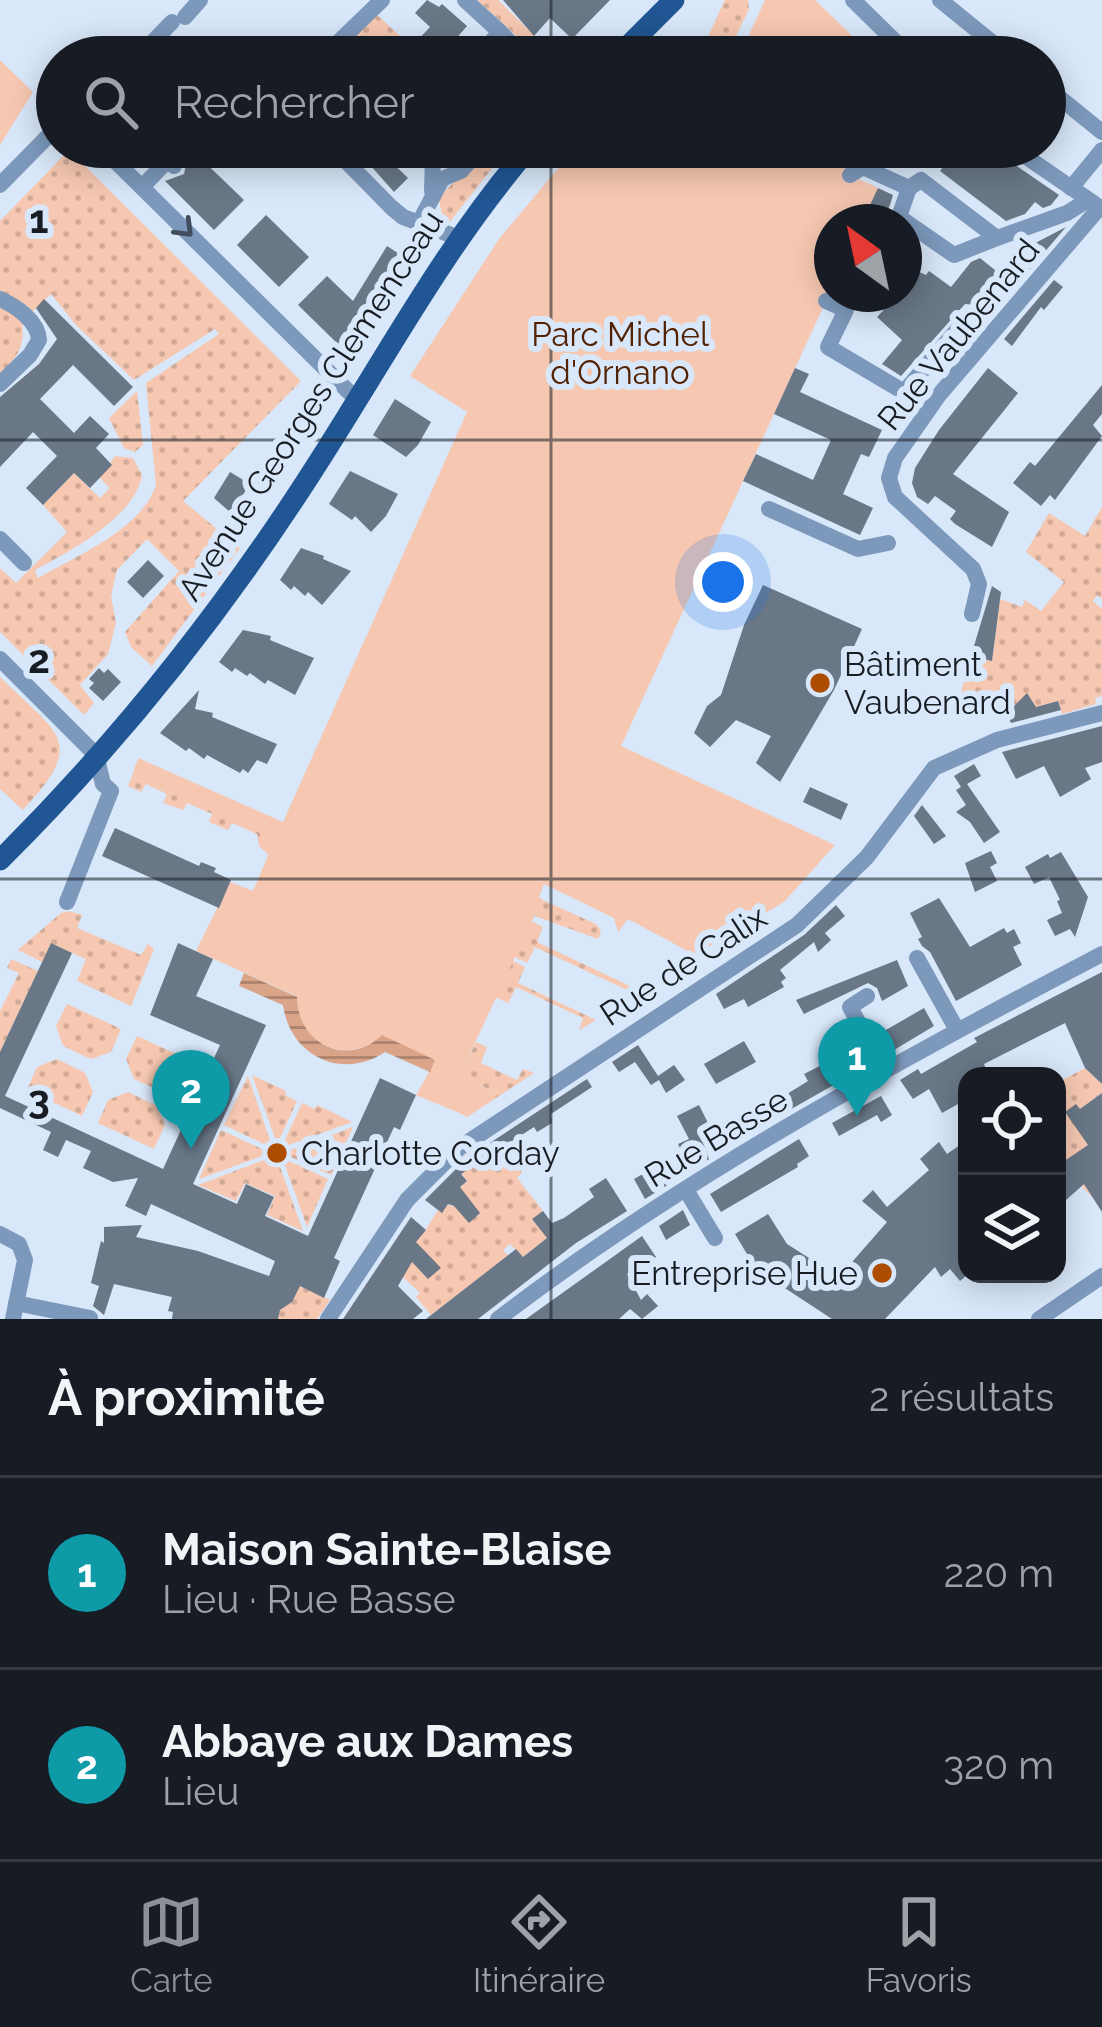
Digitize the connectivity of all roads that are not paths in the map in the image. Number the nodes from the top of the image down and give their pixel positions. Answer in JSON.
{"nodes":[{"id":1,"x":200,"y":0,"type":"edge"},
{"id":2,"x":382,"y":0,"type":"edge"},
{"id":3,"x":465,"y":0,"type":"edge"},
{"id":4,"x":674,"y":0,"type":"edge"},
{"id":5,"x":853,"y":0,"type":"edge"},
{"id":6,"x":940,"y":0,"type":"edge"},
{"id":7,"x":500,"y":32,"type":"junction"},
{"id":8,"x":161,"y":36,"type":"edge"},
{"id":9,"x":345,"y":36,"type":"edge"},
{"id":10,"x":496,"y":36,"type":"edge"},
{"id":11,"x":504,"y":36,"type":"edge"},
{"id":12,"x":637,"y":36,"type":"edge"},
{"id":13,"x":890,"y":36,"type":"edge"},
{"id":14,"x":984,"y":36,"type":"edge"},
{"id":15,"x":1066,"y":103,"type":"edge"},
{"id":16,"x":1102,"y":132,"type":"edge"},
{"id":17,"x":36,"y":148,"type":"edge"},
{"id":18,"x":1102,"y":150,"type":"edge"},
{"id":19,"x":123,"y":168,"type":"edge"},
{"id":20,"x":160,"y":168,"type":"edge"},
{"id":21,"x":352,"y":168,"type":"edge"},
{"id":22,"x":433,"y":168,"type":"edge"},
{"id":23,"x":461,"y":168,"type":"edge"},
{"id":24,"x":514,"y":168,"type":"edge"},
{"id":25,"x":860,"y":168,"type":"edge"},
{"id":26,"x":864,"y":168,"type":"edge"},
{"id":27,"x":1042,"y":168,"type":"edge"},
{"id":28,"x":850,"y":175,"type":"dead end"},
{"id":29,"x":0,"y":185,"type":"edge"},
{"id":30,"x":142,"y":187,"type":"junction"},
{"id":31,"x":909,"y":188,"type":"junction"},
{"id":32,"x":1071,"y":188,"type":"junction"},
{"id":33,"x":432,"y":191,"type":"junction"},
{"id":34,"x":1096,"y":205,"type":"edge"},
{"id":35,"x":420,"y":220,"type":"junction"},
{"id":36,"x":459,"y":238,"type":"junction"},
{"id":37,"x":997,"y":238,"type":"junction"},
{"id":38,"x":0,"y":299,"type":"edge"},
{"id":39,"x":845,"y":312,"type":"edge"},
{"id":40,"x":970,"y":315,"type":"dead end"},
{"id":41,"x":934,"y":357,"type":"junction"},
{"id":42,"x":957,"y":375,"type":"junction"},
{"id":43,"x":0,"y":384,"type":"edge"},
{"id":44,"x":357,"y":400,"type":"junction"},
{"id":45,"x":769,"y":508,"type":"dead end"},
{"id":46,"x":0,"y":539,"type":"edge"},
{"id":47,"x":888,"y":543,"type":"dead end"},
{"id":48,"x":24,"y":563,"type":"dead end"},
{"id":49,"x":972,"y":614,"type":"dead end"},
{"id":50,"x":0,"y":658,"type":"edge"},
{"id":51,"x":1102,"y":713,"type":"edge"},
{"id":52,"x":938,"y":749,"type":"dead end"},
{"id":53,"x":96,"y":755,"type":"junction"},
{"id":54,"x":934,"y":768,"type":"junction"},
{"id":55,"x":0,"y":860,"type":"edge"},
{"id":56,"x":67,"y":902,"type":"dead end"},
{"id":57,"x":1102,"y":954,"type":"edge"},
{"id":58,"x":917,"y":958,"type":"dead end"},
{"id":59,"x":867,"y":996,"type":"dead end"},
{"id":60,"x":957,"y":1030,"type":"junction"},
{"id":61,"x":884,"y":1070,"type":"junction"},
{"id":62,"x":686,"y":1190,"type":"junction"},
{"id":63,"x":0,"y":1234,"type":"edge"},
{"id":64,"x":715,"y":1238,"type":"dead end"},
{"id":65,"x":1102,"y":1276,"type":"edge"},
{"id":66,"x":15,"y":1311,"type":"edge"},
{"id":67,"x":90,"y":1318,"type":"edge"},
{"id":68,"x":328,"y":1319,"type":"edge"},
{"id":69,"x":498,"y":1319,"type":"edge"},
{"id":70,"x":1039,"y":1319,"type":"edge"}],
"edges":[{"from":1,"to":8,"type":"street"},
{"from":2,"to":9,"type":"street"},
{"from":3,"to":7,"type":"street"},
{"from":4,"to":12,"type":"main road"},
{"from":5,"to":13,"type":"street"},
{"from":6,"to":14,"type":"street"},
{"from":7,"to":10,"type":"street"},
{"from":7,"to":11,"type":"street"},
{"from":15,"to":16,"type":"street"},
{"from":17,"to":29,"type":"street"},
{"from":18,"to":32,"type":"street"},
{"from":19,"to":30,"type":"street"},
{"from":20,"to":30,"type":"street"},
{"from":21,"to":35,"type":"street"},
{"from":22,"to":33,"type":"street"},
{"from":23,"to":33,"type":"street"},
{"from":24,"to":36,"type":"main road","name":"Avenue Georges Clemenceau"},
{"from":25,"to":28,"type":"street"},
{"from":26,"to":31,"type":"street"},
{"from":27,"to":32,"type":"street"},
{"from":30,"to":44,"type":"street","one_way":true},
{"from":31,"to":37,"type":"street"},
{"from":31,"to":37,"type":"street"},
{"from":32,"to":34,"type":"street"},
{"from":33,"to":35,"type":"street"},
{"from":34,"to":37,"type":"street"},
{"from":34,"to":42,"type":"street","name":"Rue Vaubenard"},
{"from":35,"to":36,"type":"street"},
{"from":36,"to":44,"type":"main road","name":"Avenue Georges Clemenceau"},
{"from":38,"to":43,"type":"street"},
{"from":39,"to":41,"type":"street"},
{"from":40,"to":41,"type":"street"},
{"from":41,"to":42,"type":"street"},
{"from":42,"to":49,"type":"street","name":"Rue Vaubenard"},
{"from":44,"to":53,"type":"main road","name":"Avenue Georges Clemenceau"},
{"from":45,"to":47,"type":"street"},
{"from":46,"to":48,"type":"street"},
{"from":50,"to":53,"type":"street"},
{"from":51,"to":54,"type":"street","name":"Rue de Calix"},
{"from":52,"to":54,"type":"street"},
{"from":53,"to":55,"type":"main road","name":"Avenue Georges Clemenceau"},
{"from":53,"to":56,"type":"street"},
{"from":54,"to":68,"type":"street","name":"Rue de Calix"},
{"from":57,"to":60,"type":"street","name":"Rue Basse"},
{"from":58,"to":60,"type":"street"},
{"from":59,"to":61,"type":"street"},
{"from":60,"to":61,"type":"street","name":"Rue Basse"},
{"from":61,"to":62,"type":"street","name":"Rue Basse"},
{"from":62,"to":64,"type":"street"},
{"from":62,"to":69,"type":"street","name":"Rue Basse"},
{"from":63,"to":66,"type":"street"},
{"from":65,"to":70,"type":"street"},
{"from":66,"to":67,"type":"street"}]}
